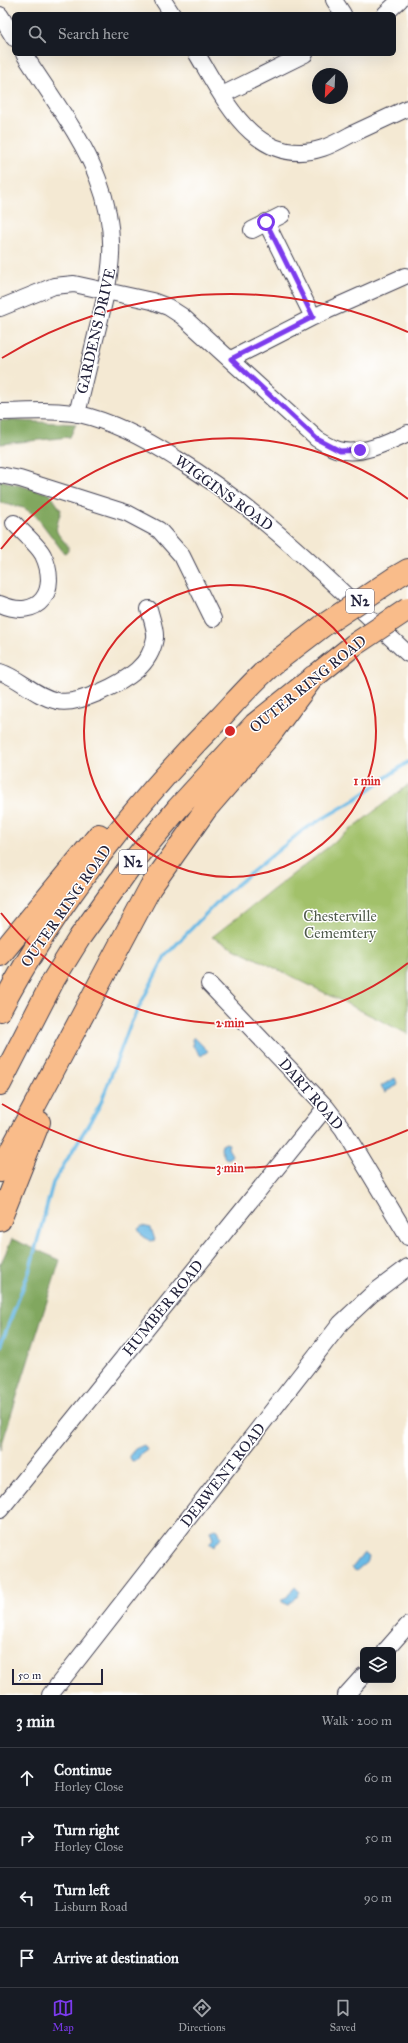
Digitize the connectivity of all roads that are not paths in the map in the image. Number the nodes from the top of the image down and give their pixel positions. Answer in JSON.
{"nodes":[{"id":1,"x":163,"y":0,"type":"edge"},
{"id":2,"x":334,"y":0,"type":"edge"},
{"id":3,"x":400,"y":0,"type":"edge"},
{"id":4,"x":171,"y":12,"type":"edge"},
{"id":5,"x":342,"y":12,"type":"edge"},
{"id":6,"x":387,"y":12,"type":"edge"},
{"id":7,"x":0,"y":15,"type":"edge"},
{"id":8,"x":12,"y":35,"type":"edge"},
{"id":9,"x":25,"y":56,"type":"edge"},
{"id":10,"x":198,"y":56,"type":"edge"},
{"id":11,"x":300,"y":56,"type":"edge"},
{"id":12,"x":222,"y":95,"type":"junction"},
{"id":13,"x":408,"y":108,"type":"edge"},
{"id":14,"x":282,"y":215,"type":"dead end"},
{"id":15,"x":266,"y":222,"type":"junction"},
{"id":16,"x":252,"y":230,"type":"dead end"},
{"id":17,"x":405,"y":276,"type":"dead end"},
{"id":18,"x":107,"y":290,"type":"junction"},
{"id":19,"x":0,"y":308,"type":"edge"},
{"id":20,"x":313,"y":317,"type":"junction"},
{"id":21,"x":231,"y":359,"type":"junction"},
{"id":22,"x":0,"y":412,"type":"edge"},
{"id":23,"x":77,"y":414,"type":"junction"},
{"id":24,"x":408,"y":433,"type":"edge"},
{"id":25,"x":0,"y":475,"type":"edge"},
{"id":26,"x":14,"y":523,"type":"dead end"},
{"id":27,"x":402,"y":574,"type":"edge"},
{"id":28,"x":0,"y":604,"type":"edge"},
{"id":29,"x":148,"y":609,"type":"dead end"},
{"id":30,"x":408,"y":610,"type":"edge"},
{"id":31,"x":213,"y":619,"type":"dead end"},
{"id":32,"x":408,"y":654,"type":"edge"},
{"id":33,"x":0,"y":672,"type":"edge"},
{"id":34,"x":313,"y":677,"type":"junction"},
{"id":35,"x":183,"y":754,"type":"junction"},
{"id":36,"x":0,"y":955,"type":"edge"},
{"id":37,"x":209,"y":984,"type":"dead end"},
{"id":38,"x":0,"y":1010,"type":"edge"},
{"id":39,"x":63,"y":1055,"type":"junction"},
{"id":40,"x":0,"y":1084,"type":"edge"},
{"id":41,"x":326,"y":1107,"type":"junction"},
{"id":42,"x":0,"y":1171,"type":"edge"},
{"id":43,"x":0,"y":1220,"type":"edge"},
{"id":44,"x":408,"y":1237,"type":"edge"},
{"id":45,"x":408,"y":1267,"type":"edge"},
{"id":46,"x":0,"y":1510,"type":"edge"},
{"id":47,"x":408,"y":1625,"type":"edge"},
{"id":48,"x":389,"y":1647,"type":"edge"},
{"id":49,"x":360,"y":1679,"type":"edge"},
{"id":50,"x":50,"y":1695,"type":"edge"},
{"id":51,"x":346,"y":1695,"type":"edge"}],
"edges":[{"from":1,"to":4,"type":"street"},
{"from":2,"to":5,"type":"street"},
{"from":3,"to":6,"type":"street"},
{"from":7,"to":8,"type":"street"},
{"from":9,"to":18,"type":"street","name":"GARDENS DRIVE"},
{"from":10,"to":12,"type":"street"},
{"from":11,"to":12,"type":"street"},
{"from":12,"to":13,"type":"street"},
{"from":14,"to":15,"type":"street"},
{"from":15,"to":16,"type":"street"},
{"from":15,"to":20,"type":"street"},
{"from":17,"to":20,"type":"street"},
{"from":18,"to":19,"type":"street"},
{"from":18,"to":21,"type":"street"},
{"from":18,"to":23,"type":"street","name":"GARDENS DRIVE"},
{"from":20,"to":21,"type":"street"},
{"from":21,"to":24,"type":"street"},
{"from":22,"to":23,"type":"street","name":"WIGGINS ROAD"},
{"from":23,"to":32,"type":"street","name":"WIGGINS ROAD"},
{"from":25,"to":31,"type":"street"},
{"from":26,"to":28,"type":"street"},
{"from":27,"to":35,"type":"highway","name":"OUTER RING ROAD","number":"N2","bridge":true},
{"from":29,"to":33,"type":"street"},
{"from":30,"to":34,"type":"highway","name":"OUTER RING ROAD","number":"N2","bridge":true},
{"from":34,"to":39,"type":"highway"},
{"from":34,"to":40,"type":"highway","name":"OUTER RING ROAD","number":"N2"},
{"from":35,"to":36,"type":"highway"},
{"from":35,"to":38,"type":"highway","name":"OUTER RING ROAD","number":"N2"},
{"from":37,"to":41,"type":"street","name":"DART ROAD"},
{"from":39,"to":42,"type":"highway"},
{"from":39,"to":43,"type":"highway"},
{"from":41,"to":44,"type":"street","name":"DART ROAD"},
{"from":41,"to":46,"type":"street","name":"HUMBER ROAD"},
{"from":45,"to":50,"type":"street","name":"DERWENT ROAD"},
{"from":47,"to":48,"type":"street"},
{"from":49,"to":51,"type":"street"}]}
